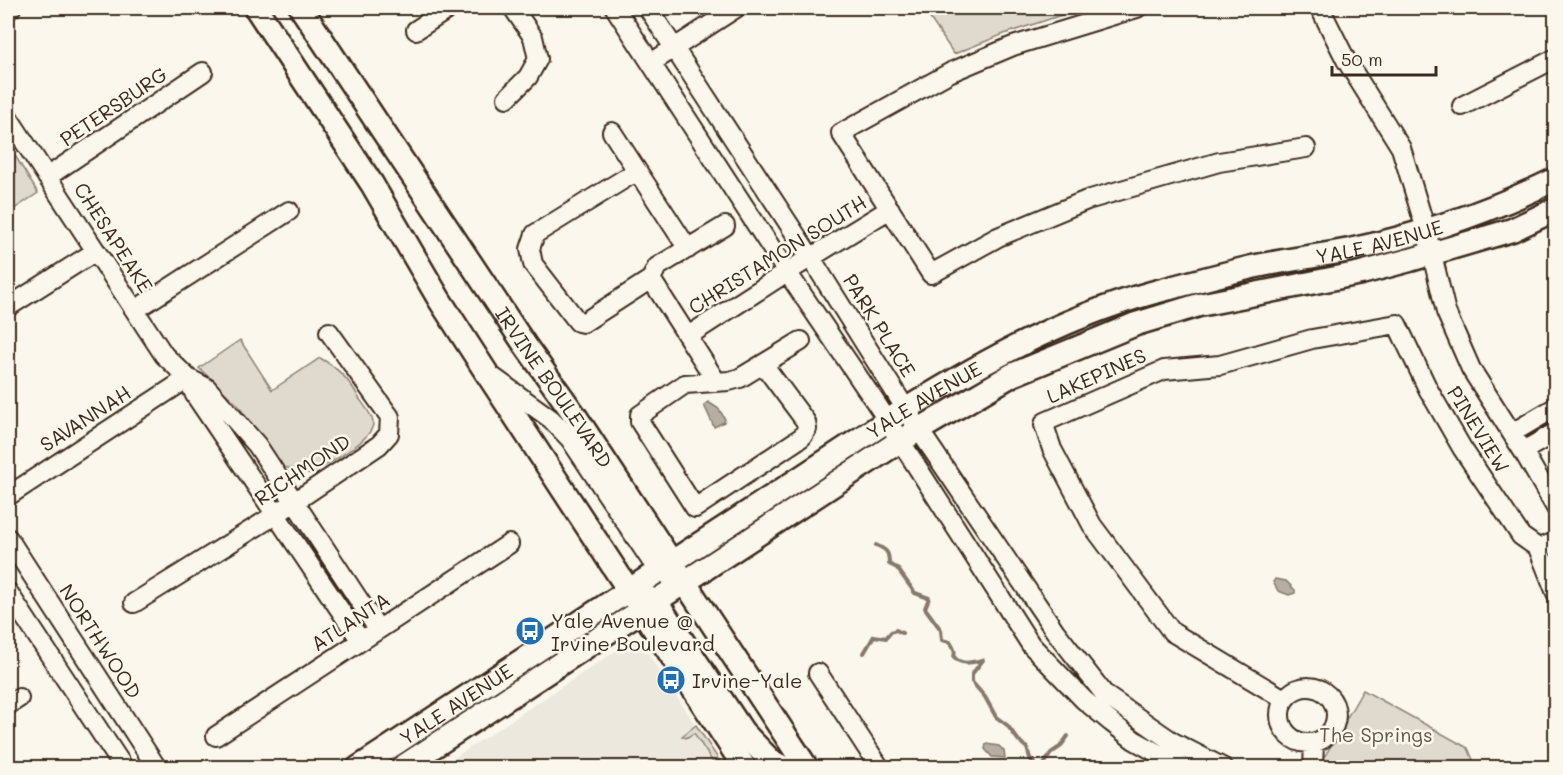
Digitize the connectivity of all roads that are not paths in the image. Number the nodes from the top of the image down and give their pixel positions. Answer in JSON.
{"nodes":[{"id":1,"x":256,"y":8,"type":"edge"},
{"id":2,"x":301,"y":8,"type":"edge"},
{"id":3,"x":450,"y":8,"type":"edge"},
{"id":4,"x":513,"y":8,"type":"edge"},
{"id":5,"x":615,"y":8,"type":"edge"},
{"id":6,"x":648,"y":8,"type":"edge"},
{"id":7,"x":736,"y":8,"type":"edge"},
{"id":8,"x":1137,"y":8,"type":"edge"},
{"id":9,"x":1320,"y":8,"type":"edge"},
{"id":10,"x":416,"y":30,"type":"dead end"},
{"id":11,"x":675,"y":48,"type":"junction"},
{"id":12,"x":1556,"y":58,"type":"edge"},
{"id":13,"x":651,"y":63,"type":"junction"},
{"id":14,"x":203,"y":72,"type":"dead end"},
{"id":15,"x":507,"y":98,"type":"dead end"},
{"id":16,"x":1462,"y":106,"type":"dead end"},
{"id":17,"x":8,"y":117,"type":"edge"},
{"id":18,"x":612,"y":132,"type":"dead end"},
{"id":19,"x":1306,"y":148,"type":"dead end"},
{"id":20,"x":637,"y":171,"type":"junction"},
{"id":21,"x":47,"y":177,"type":"junction"},
{"id":22,"x":1556,"y":179,"type":"edge"},
{"id":23,"x":1556,"y":209,"type":"edge"},
{"id":24,"x":890,"y":210,"type":"junction"},
{"id":25,"x":289,"y":211,"type":"dead end"},
{"id":26,"x":725,"y":226,"type":"dead end"},
{"id":27,"x":1426,"y":230,"type":"junction"},
{"id":28,"x":688,"y":249,"type":"junction"},
{"id":29,"x":96,"y":251,"type":"junction"},
{"id":30,"x":1432,"y":254,"type":"junction"},
{"id":31,"x":811,"y":258,"type":"junction"},
{"id":32,"x":788,"y":272,"type":"junction"},
{"id":33,"x":651,"y":279,"type":"junction"},
{"id":34,"x":8,"y":307,"type":"edge"},
{"id":35,"x":135,"y":310,"type":"junction"},
{"id":36,"x":1397,"y":324,"type":"joint"},
{"id":37,"x":329,"y":332,"type":"dead end"},
{"id":38,"x":688,"y":336,"type":"junction"},
{"id":39,"x":801,"y":341,"type":"dead end"},
{"id":40,"x":763,"y":364,"type":"junction"},
{"id":41,"x":486,"y":372,"type":"junction"},
{"id":42,"x":188,"y":378,"type":"junction"},
{"id":43,"x":717,"y":381,"type":"junction"},
{"id":44,"x":1556,"y":407,"type":"edge"},
{"id":45,"x":897,"y":415,"type":"junction"},
{"id":46,"x":1556,"y":432,"type":"edge"},
{"id":47,"x":1512,"y":433,"type":"junction"},
{"id":48,"x":910,"y":435,"type":"junction"},
{"id":49,"x":1523,"y":451,"type":"junction"},
{"id":50,"x":8,"y":496,"type":"edge"},
{"id":51,"x":294,"y":502,"type":"junction"},
{"id":52,"x":1556,"y":508,"type":"edge"},
{"id":53,"x":275,"y":515,"type":"junction"},
{"id":54,"x":8,"y":538,"type":"edge"},
{"id":55,"x":509,"y":544,"type":"dead end"},
{"id":56,"x":1547,"y":545,"type":"edge"},
{"id":57,"x":665,"y":567,"type":"junction"},
{"id":58,"x":685,"y":582,"type":"junction"},
{"id":59,"x":629,"y":590,"type":"junction"},
{"id":60,"x":8,"y":592,"type":"edge"},
{"id":61,"x":1556,"y":593,"type":"edge"},
{"id":62,"x":134,"y":603,"type":"dead end"},
{"id":63,"x":649,"y":606,"type":"junction"},
{"id":64,"x":378,"y":629,"type":"junction"},
{"id":65,"x":361,"y":641,"type":"junction"},
{"id":66,"x":818,"y":673,"type":"dead end"},
{"id":67,"x":1284,"y":699,"type":"junction"},
{"id":68,"x":216,"y":736,"type":"dead end"},
{"id":69,"x":1314,"y":743,"type":"junction"},
{"id":70,"x":1179,"y":767,"type":"edge"},
{"id":71,"x":124,"y":768,"type":"edge"},
{"id":72,"x":157,"y":768,"type":"edge"},
{"id":73,"x":358,"y":768,"type":"edge"},
{"id":74,"x":401,"y":768,"type":"edge"},
{"id":75,"x":745,"y":768,"type":"edge"},
{"id":76,"x":784,"y":768,"type":"edge"},
{"id":77,"x":807,"y":768,"type":"edge"},
{"id":78,"x":880,"y":768,"type":"edge"},
{"id":79,"x":1224,"y":768,"type":"edge"},
{"id":80,"x":1313,"y":768,"type":"edge"}],
"edges":[{"from":1,"to":41,"type":"main road"},
{"from":2,"to":57,"type":"main road","name":"IRVINE BOULEVARD"},
{"from":3,"to":10,"type":"street"},
{"from":4,"to":15,"type":"street"},
{"from":5,"to":13,"type":"street","name":"PARK PLACE"},
{"from":6,"to":11,"type":"street","name":"PARK PLACE"},
{"from":7,"to":11,"type":"street"},
{"from":8,"to":24,"type":"street"},
{"from":9,"to":27,"type":"street"},
{"from":11,"to":13,"type":"street"},
{"from":11,"to":31,"type":"street","name":"PARK PLACE"},
{"from":12,"to":16,"type":"street"},
{"from":13,"to":32,"type":"street","name":"PARK PLACE"},
{"from":14,"to":21,"type":"street","name":"PETERSBURG"},
{"from":17,"to":21,"type":"street","name":"CHESAPEAKE"},
{"from":18,"to":20,"type":"street"},
{"from":19,"to":24,"type":"street"},
{"from":20,"to":28,"type":"street"},
{"from":20,"to":33,"type":"street"},
{"from":21,"to":29,"type":"street","name":"CHESAPEAKE"},
{"from":22,"to":27,"type":"main road","name":"YALE AVENUE"},
{"from":23,"to":30,"type":"main road","name":"YALE AVENUE"},
{"from":24,"to":31,"type":"street","name":"CHRISTAMON SOUTH"},
{"from":25,"to":35,"type":"street"},
{"from":26,"to":28,"type":"street"},
{"from":27,"to":30,"type":"street"},
{"from":27,"to":45,"type":"main road","name":"YALE AVENUE"},
{"from":28,"to":33,"type":"street"},
{"from":29,"to":34,"type":"street"},
{"from":29,"to":35,"type":"street","name":"CHESAPEAKE"},
{"from":30,"to":47,"type":"street"},
{"from":30,"to":48,"type":"main road","name":"YALE AVENUE"},
{"from":31,"to":32,"type":"street","name":"CHRISTAMON SOUTH"},
{"from":31,"to":45,"type":"street","name":"PARK PLACE"},
{"from":32,"to":38,"type":"street","name":"CHRISTAMON SOUTH"},
{"from":32,"to":45,"type":"street","name":"PARK PLACE"},
{"from":33,"to":38,"type":"street","name":"CHRISTAMON SOUTH"},
{"from":35,"to":42,"type":"street","name":"CHESAPEAKE"},
{"from":36,"to":56,"type":"street","name":"PINEVIEW"},
{"from":36,"to":67,"type":"street","name":"LAKEPINES"},
{"from":37,"to":51,"type":"street","name":"RICHMOND"},
{"from":38,"to":43,"type":"street","name":"CHRISTAMON SOUTH"},
{"from":39,"to":40,"type":"street"},
{"from":40,"to":43,"type":"street"},
{"from":40,"to":43,"type":"street"},
{"from":41,"to":57,"type":"street"},
{"from":41,"to":59,"type":"main road"},
{"from":42,"to":50,"type":"street","name":"SAVANNAH"},
{"from":42,"to":51,"type":"street","name":"CHESAPEAKE"},
{"from":42,"to":53,"type":"street","name":"CHESAPEAKE"},
{"from":44,"to":47,"type":"street"},
{"from":45,"to":48,"type":"street","name":"PARK PLACE"},
{"from":45,"to":57,"type":"main road","name":"YALE AVENUE"},
{"from":46,"to":49,"type":"street"},
{"from":47,"to":49,"type":"street"},
{"from":48,"to":58,"type":"main road","name":"YALE AVENUE"},
{"from":48,"to":70,"type":"street","name":"PARK PLACE"},
{"from":48,"to":79,"type":"street","name":"PARK PLACE"},
{"from":49,"to":52,"type":"street"},
{"from":51,"to":53,"type":"street","name":"RICHMOND"},
{"from":51,"to":64,"type":"street","name":"CHESAPEAKE"},
{"from":53,"to":62,"type":"street","name":"RICHMOND"},
{"from":53,"to":65,"type":"street","name":"CHESAPEAKE"},
{"from":54,"to":72,"type":"street","name":"NORTHWOOD"},
{"from":55,"to":64,"type":"street","name":"ATLANTA"},
{"from":56,"to":61,"type":"street","name":"PINEVIEW"},
{"from":57,"to":58,"type":"main road","name":"IRVINE BOULEVARD"},
{"from":57,"to":59,"type":"main road","name":"YALE AVENUE"},
{"from":58,"to":63,"type":"main road","name":"YALE AVENUE"},
{"from":58,"to":77,"type":"main road","name":"IRVINE BOULEVARD"},
{"from":59,"to":63,"type":"main road"},
{"from":59,"to":73,"type":"main road","name":"YALE AVENUE"},
{"from":60,"to":71,"type":"street"},
{"from":63,"to":74,"type":"main road","name":"YALE AVENUE"},
{"from":63,"to":75,"type":"main road"},
{"from":63,"to":76,"type":"main road"},
{"from":64,"to":65,"type":"street","name":"ATLANTA"},
{"from":65,"to":68,"type":"street","name":"ATLANTA"},
{"from":66,"to":78,"type":"street"},
{"from":67,"to":69,"type":"street"},
{"from":67,"to":69,"type":"street"},
{"from":69,"to":80,"type":"street"}]}
